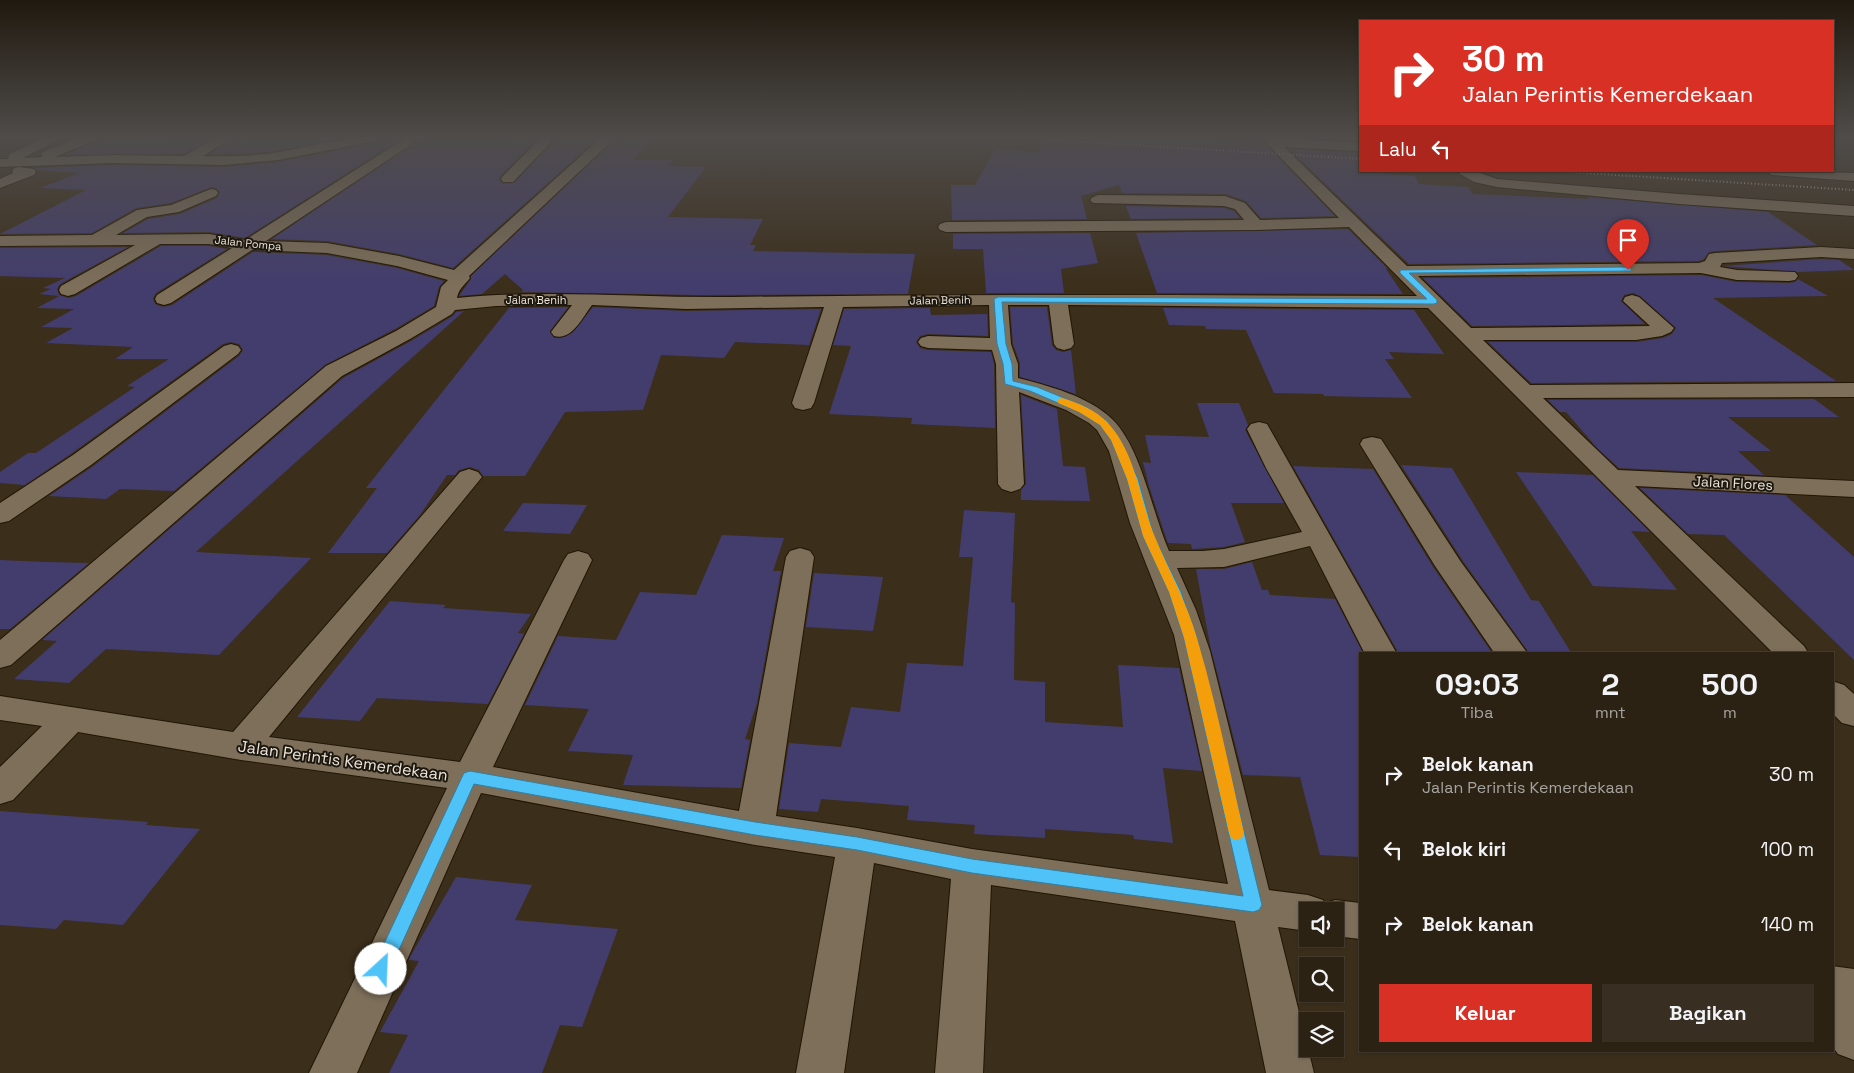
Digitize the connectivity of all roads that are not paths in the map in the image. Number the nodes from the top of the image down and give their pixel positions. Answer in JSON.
{"nodes":[{"id":1,"x":339,"y":186,"type":"edge"},
{"id":2,"x":556,"y":186,"type":"edge"},
{"id":3,"x":1322,"y":186,"type":"edge"},
{"id":4,"x":1532,"y":186,"type":"edge"},
{"id":5,"x":211,"y":193,"type":"dead end"},
{"id":6,"x":1098,"y":200,"type":"dead end"},
{"id":7,"x":1854,"y":212,"type":"edge"},
{"id":8,"x":1353,"y":222,"type":"junction"},
{"id":9,"x":1256,"y":226,"type":"junction"},
{"id":10,"x":946,"y":227,"type":"dead end"},
{"id":11,"x":157,"y":239,"type":"junction"},
{"id":12,"x":94,"y":240,"type":"junction"},
{"id":13,"x":0,"y":241,"type":"edge"},
{"id":14,"x":247,"y":245,"type":"junction"},
{"id":15,"x":1854,"y":254,"type":"edge"},
{"id":16,"x":1701,"y":268,"type":"junction"},
{"id":17,"x":1403,"y":271,"type":"junction"},
{"id":18,"x":458,"y":276,"type":"junction"},
{"id":19,"x":1788,"y":276,"type":"dead end"},
{"id":20,"x":68,"y":290,"type":"dead end"},
{"id":21,"x":164,"y":299,"type":"dead end"},
{"id":22,"x":588,"y":299,"type":"junction"},
{"id":23,"x":998,"y":299,"type":"junction"},
{"id":24,"x":1058,"y":300,"type":"junction"},
{"id":25,"x":835,"y":301,"type":"junction"},
{"id":26,"x":1632,"y":301,"type":"dead end"},
{"id":27,"x":1434,"y":302,"type":"junction"},
{"id":28,"x":447,"y":305,"type":"junction"},
{"id":29,"x":561,"y":332,"type":"dead end"},
{"id":30,"x":1467,"y":334,"type":"junction"},
{"id":31,"x":928,"y":342,"type":"dead end"},
{"id":32,"x":1001,"y":344,"type":"junction"},
{"id":33,"x":1064,"y":344,"type":"dead end"},
{"id":34,"x":232,"y":350,"type":"dead end"},
{"id":35,"x":1008,"y":382,"type":"junction"},
{"id":36,"x":1854,"y":390,"type":"edge"},
{"id":37,"x":1524,"y":392,"type":"junction"},
{"id":38,"x":803,"y":403,"type":"dead end"},
{"id":39,"x":1259,"y":430,"type":"dead end"},
{"id":40,"x":1372,"y":444,"type":"dead end"},
{"id":41,"x":1613,"y":477,"type":"junction"},
{"id":42,"x":469,"y":478,"type":"dead end"},
{"id":43,"x":1011,"y":484,"type":"dead end"},
{"id":44,"x":1826,"y":487,"type":"junction"},
{"id":45,"x":1854,"y":489,"type":"edge"},
{"id":46,"x":1854,"y":510,"type":"edge"},
{"id":47,"x":0,"y":515,"type":"edge"},
{"id":48,"x":1318,"y":536,"type":"junction"},
{"id":49,"x":800,"y":557,"type":"dead end"},
{"id":50,"x":1160,"y":559,"type":"junction"},
{"id":51,"x":578,"y":560,"type":"dead end"},
{"id":52,"x":1379,"y":652,"type":"edge"},
{"id":53,"x":1511,"y":652,"type":"edge"},
{"id":54,"x":1791,"y":652,"type":"edge"},
{"id":55,"x":0,"y":657,"type":"edge"},
{"id":56,"x":1834,"y":695,"type":"edge"},
{"id":57,"x":0,"y":708,"type":"edge"},
{"id":58,"x":1854,"y":714,"type":"edge"},
{"id":59,"x":71,"y":718,"type":"junction"},
{"id":60,"x":241,"y":747,"type":"junction"},
{"id":61,"x":470,"y":777,"type":"junction"},
{"id":62,"x":0,"y":790,"type":"edge"},
{"id":63,"x":755,"y":829,"type":"junction"},
{"id":64,"x":857,"y":844,"type":"junction"},
{"id":65,"x":972,"y":866,"type":"junction"},
{"id":66,"x":1253,"y":905,"type":"junction"},
{"id":67,"x":1299,"y":912,"type":"edge"},
{"id":68,"x":1344,"y":919,"type":"edge"},
{"id":69,"x":1359,"y":922,"type":"edge"},
{"id":70,"x":1834,"y":987,"type":"edge"},
{"id":71,"x":1854,"y":990,"type":"edge"},
{"id":72,"x":1834,"y":1008,"type":"edge"},
{"id":73,"x":1854,"y":1038,"type":"edge"},
{"id":74,"x":333,"y":1073,"type":"edge"},
{"id":75,"x":820,"y":1073,"type":"edge"},
{"id":76,"x":959,"y":1073,"type":"edge"},
{"id":77,"x":1290,"y":1073,"type":"edge"}],
"edges":[{"from":1,"to":14,"type":"street"},
{"from":2,"to":18,"type":"street"},
{"from":3,"to":8,"type":"street"},
{"from":4,"to":7,"type":"street"},
{"from":5,"to":12,"type":"street"},
{"from":6,"to":9,"type":"street"},
{"from":8,"to":9,"type":"street"},
{"from":8,"to":17,"type":"street"},
{"from":9,"to":10,"type":"street"},
{"from":11,"to":12,"type":"street","name":"Jalan Pompa"},
{"from":11,"to":14,"type":"street","name":"Jalan Pompa"},
{"from":11,"to":20,"type":"street"},
{"from":12,"to":13,"type":"street","name":"Jalan Pompa"},
{"from":14,"to":18,"type":"street","name":"Jalan Pompa"},
{"from":14,"to":21,"type":"street"},
{"from":15,"to":16,"type":"street"},
{"from":16,"to":17,"type":"street"},
{"from":16,"to":19,"type":"street"},
{"from":17,"to":27,"type":"street"},
{"from":18,"to":28,"type":"street"},
{"from":22,"to":25,"type":"street","name":"Jalan Benih"},
{"from":22,"to":28,"type":"street","name":"Jalan Benih"},
{"from":22,"to":29,"type":"street"},
{"from":23,"to":24,"type":"street","name":"Jalan Benih"},
{"from":23,"to":25,"type":"street","name":"Jalan Benih"},
{"from":23,"to":32,"type":"street"},
{"from":24,"to":27,"type":"street","name":"Jalan Benih"},
{"from":24,"to":33,"type":"street"},
{"from":25,"to":38,"type":"street"},
{"from":26,"to":30,"type":"street"},
{"from":27,"to":30,"type":"street"},
{"from":28,"to":55,"type":"street"},
{"from":30,"to":37,"type":"street"},
{"from":31,"to":32,"type":"street"},
{"from":32,"to":35,"type":"street"},
{"from":34,"to":47,"type":"street"},
{"from":35,"to":43,"type":"street"},
{"from":35,"to":50,"type":"street"},
{"from":36,"to":37,"type":"street"},
{"from":37,"to":41,"type":"street"},
{"from":39,"to":48,"type":"street"},
{"from":40,"to":53,"type":"street"},
{"from":41,"to":44,"type":"street","name":"Jalan Flores"},
{"from":41,"to":54,"type":"street"},
{"from":42,"to":60,"type":"street"},
{"from":44,"to":45,"type":"street","name":"Jalan Flores"},
{"from":44,"to":46,"type":"street"},
{"from":48,"to":50,"type":"street"},
{"from":48,"to":52,"type":"street"},
{"from":49,"to":63,"type":"street"},
{"from":50,"to":66,"type":"street"},
{"from":51,"to":61,"type":"street"},
{"from":56,"to":58,"type":"street"},
{"from":57,"to":59,"type":"street","name":"Jalan Perintis Kemerdekaan"},
{"from":59,"to":60,"type":"street","name":"Jalan Perintis Kemerdekaan"},
{"from":59,"to":62,"type":"street"},
{"from":60,"to":61,"type":"street","name":"Jalan Perintis Kemerdekaan"},
{"from":61,"to":63,"type":"street","name":"Jalan Perintis Kemerdekaan"},
{"from":61,"to":74,"type":"street"},
{"from":63,"to":64,"type":"street","name":"Jalan Perintis Kemerdekaan"},
{"from":64,"to":65,"type":"street","name":"Jalan Perintis Kemerdekaan"},
{"from":64,"to":75,"type":"street"},
{"from":65,"to":66,"type":"street","name":"Jalan Perintis Kemerdekaan"},
{"from":65,"to":76,"type":"street"},
{"from":66,"to":67,"type":"street","name":"Jalan Perintis Kemerdekaan"},
{"from":66,"to":77,"type":"street"},
{"from":68,"to":69,"type":"street"},
{"from":70,"to":71,"type":"street"},
{"from":72,"to":73,"type":"street"}]}
